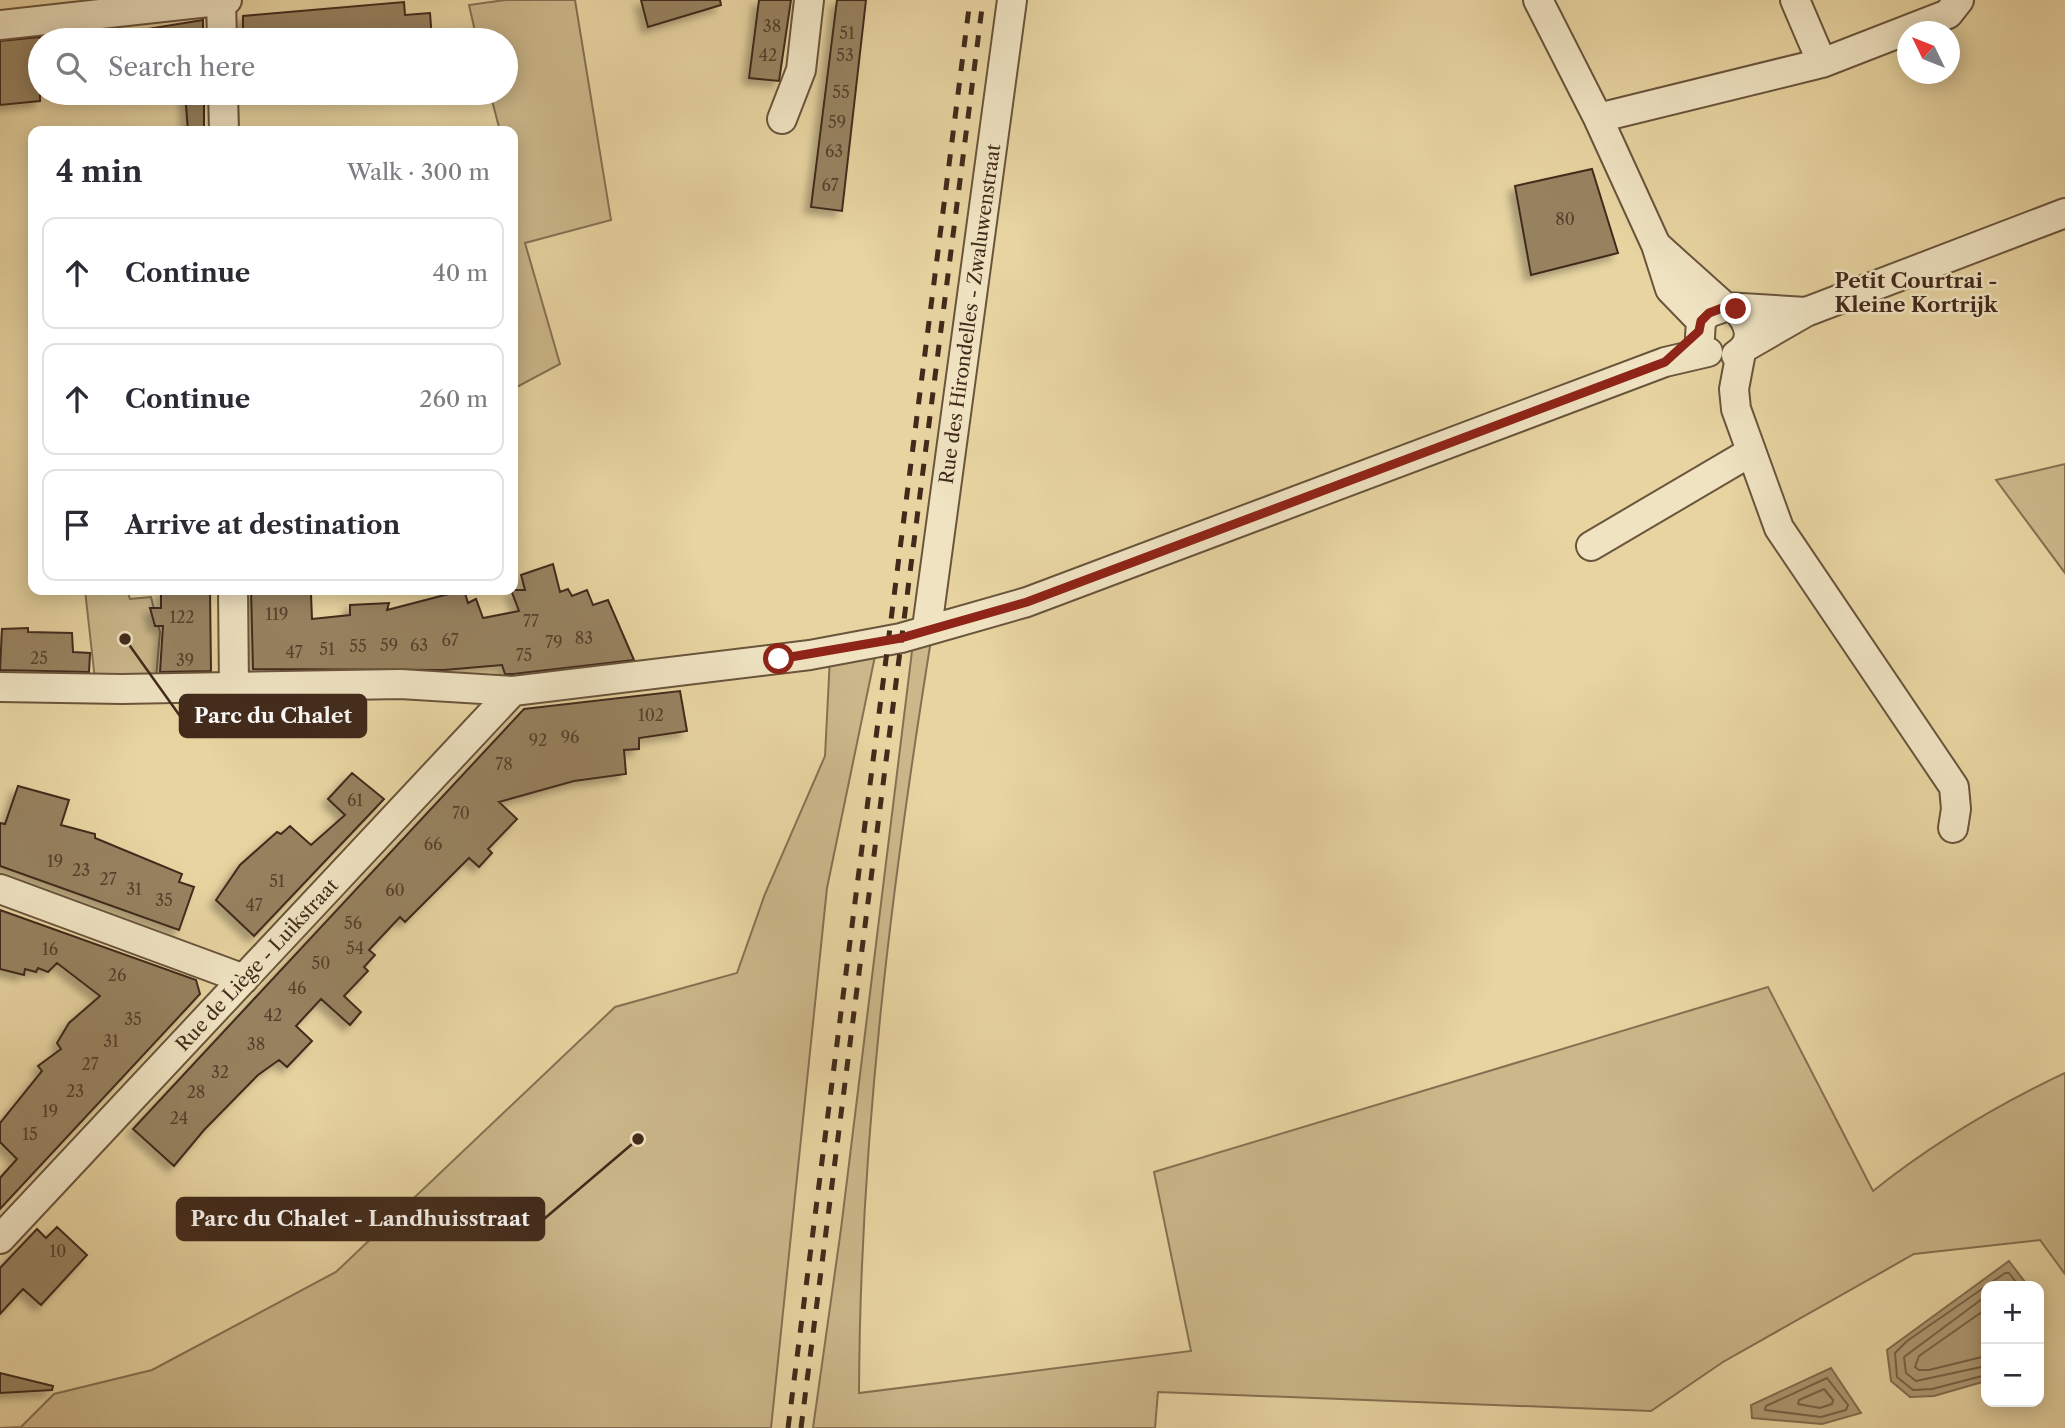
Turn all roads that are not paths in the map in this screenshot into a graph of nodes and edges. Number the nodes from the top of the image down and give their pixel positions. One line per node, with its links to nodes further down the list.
1 (221, 0): 2 (street); 8 (street); 9 (street)
2 (227, 0)
3 (809, 0): 13 (street)
4 (1012, 0): 21 (street, Rue des Hirondelles - Zwaluwenstraat)
5 (1538, 0): 12 (street)
6 (1795, 0): 10 (street)
7 (1959, 0): 10 (street)
8 (0, 25)
9 (222, 28)
10 (1822, 63): 12 (street)
11 (223, 105): 14 (street)
12 (1598, 118): 17 (street)
13 (782, 119)
14 (224, 126)
15 (2065, 213): 16 (street)
16 (1806, 312): 17 (street); 17 (street)
17 (1721, 334): 18 (street); 21 (street)
18 (1749, 453): 19 (street); 25 (street)
19 (1591, 546)
20 (233, 595): 23 (street)
21 (927, 628): 24 (street)
22 (0, 687): 23 (street)
23 (234, 688): 24 (street)
24 (513, 691): 27 (street, Rue de Liège - Luikstraat)
25 (1953, 828)
26 (0, 889): 27 (street)
27 (244, 979): 28 (street, Rue de Liège - Luikstraat)
28 (0, 1239)

